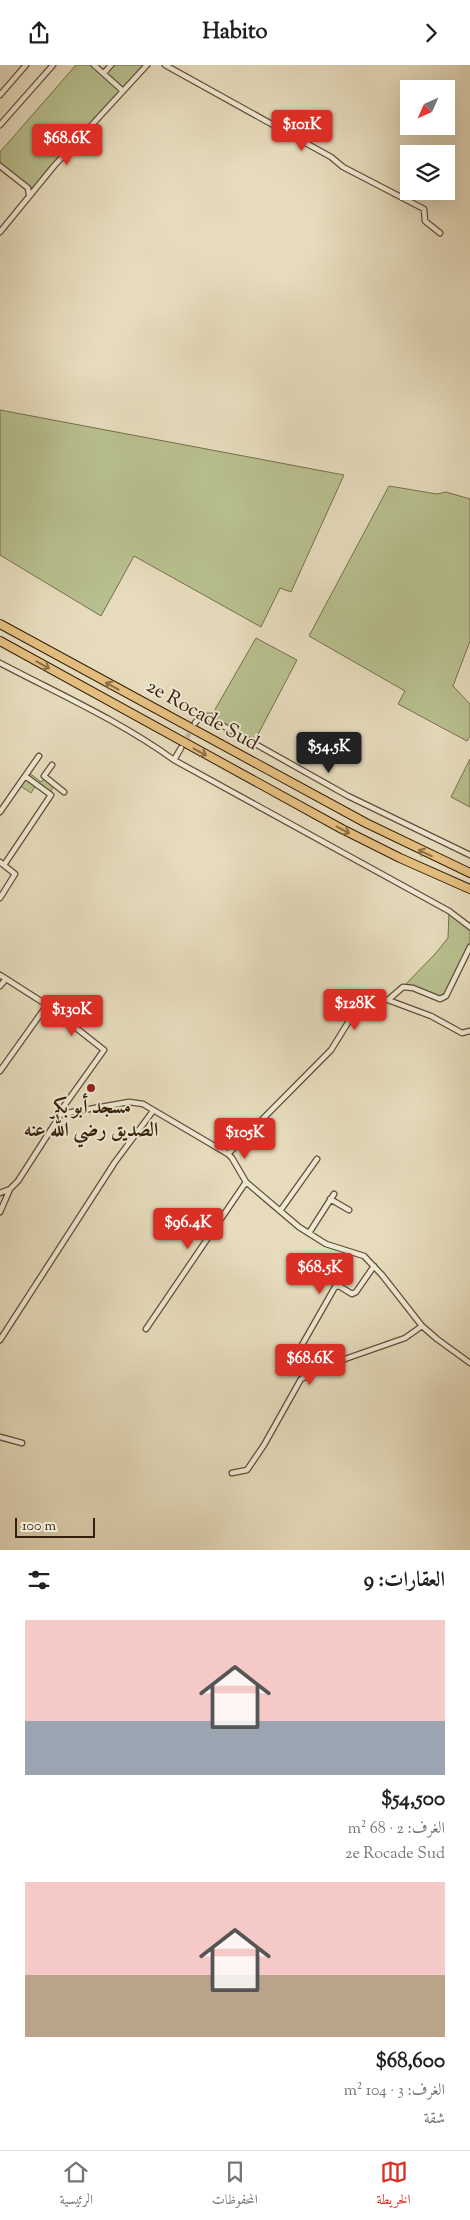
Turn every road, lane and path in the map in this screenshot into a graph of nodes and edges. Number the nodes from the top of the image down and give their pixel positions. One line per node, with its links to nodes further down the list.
1 (26, 65): 9 (street)
2 (53, 65): 10 (street)
3 (94, 65): 7 (street)
4 (111, 65): 7 (street)
5 (147, 65): 8 (street)
6 (165, 65): 16 (street)
7 (104, 73): 8 (street)
8 (123, 91): 13 (street)
9 (0, 95)
10 (0, 125)
11 (0, 166): 12 (street)
12 (28, 188): 13 (street); 14 (street)
13 (34, 189): 14 (street)
14 (29, 195): 15 (street)
15 (0, 232)
16 (440, 233)
17 (0, 624): 32 (highway, 2e Rocade Sud, one-way to 17)
18 (0, 641): 33 (highway, 2e Rocade Sud, one-way to 33)
19 (0, 663): 23 (street)
20 (195, 723): 30 (street)
21 (181, 748): 23 (street)
22 (39, 756): 25 (street)
23 (174, 760): 35 (street)
24 (52, 765): 26 (street)
25 (25, 776): 28 (street); 29 (street)
26 (55, 785): 27 (street); 28 (street)
27 (64, 792)
28 (49, 793): 31 (street)
29 (0, 813)
30 (470, 855)
31 (2, 864): 34 (street)
32 (470, 873)
33 (470, 889)
34 (0, 898)
35 (470, 927)
36 (470, 947): 40 (street)
37 (0, 975): 38 (street)
38 (6, 979): 39 (street); 41 (street)
39 (0, 986)
40 (388, 1000): 42 (street); 46 (street)
41 (46, 1005): 43 (street); 45 (street)
42 (470, 1031)
43 (0, 1071)
44 (153, 1111): 45 (street); 46 (street); 60 (street)
45 (61, 1114): 49 (street)
46 (228, 1154): 48 (street)
47 (317, 1159): 54 (street)
48 (246, 1182): 54 (street); 59 (street)
49 (10, 1189): 50 (street); 55 (street)
50 (0, 1193)
51 (334, 1194): 52 (street)
52 (330, 1199): 53 (street); 56 (street)
53 (349, 1210)
54 (280, 1211): 56 (street)
55 (0, 1212)
56 (309, 1233): 57 (street)
57 (374, 1266): 58 (street); 61 (street)
58 (422, 1326): 62 (street); 65 (street)
59 (146, 1329)
60 (0, 1340)
61 (294, 1359)
62 (470, 1363)
63 (0, 1437): 64 (street)
64 (22, 1443)
65 (232, 1473)

